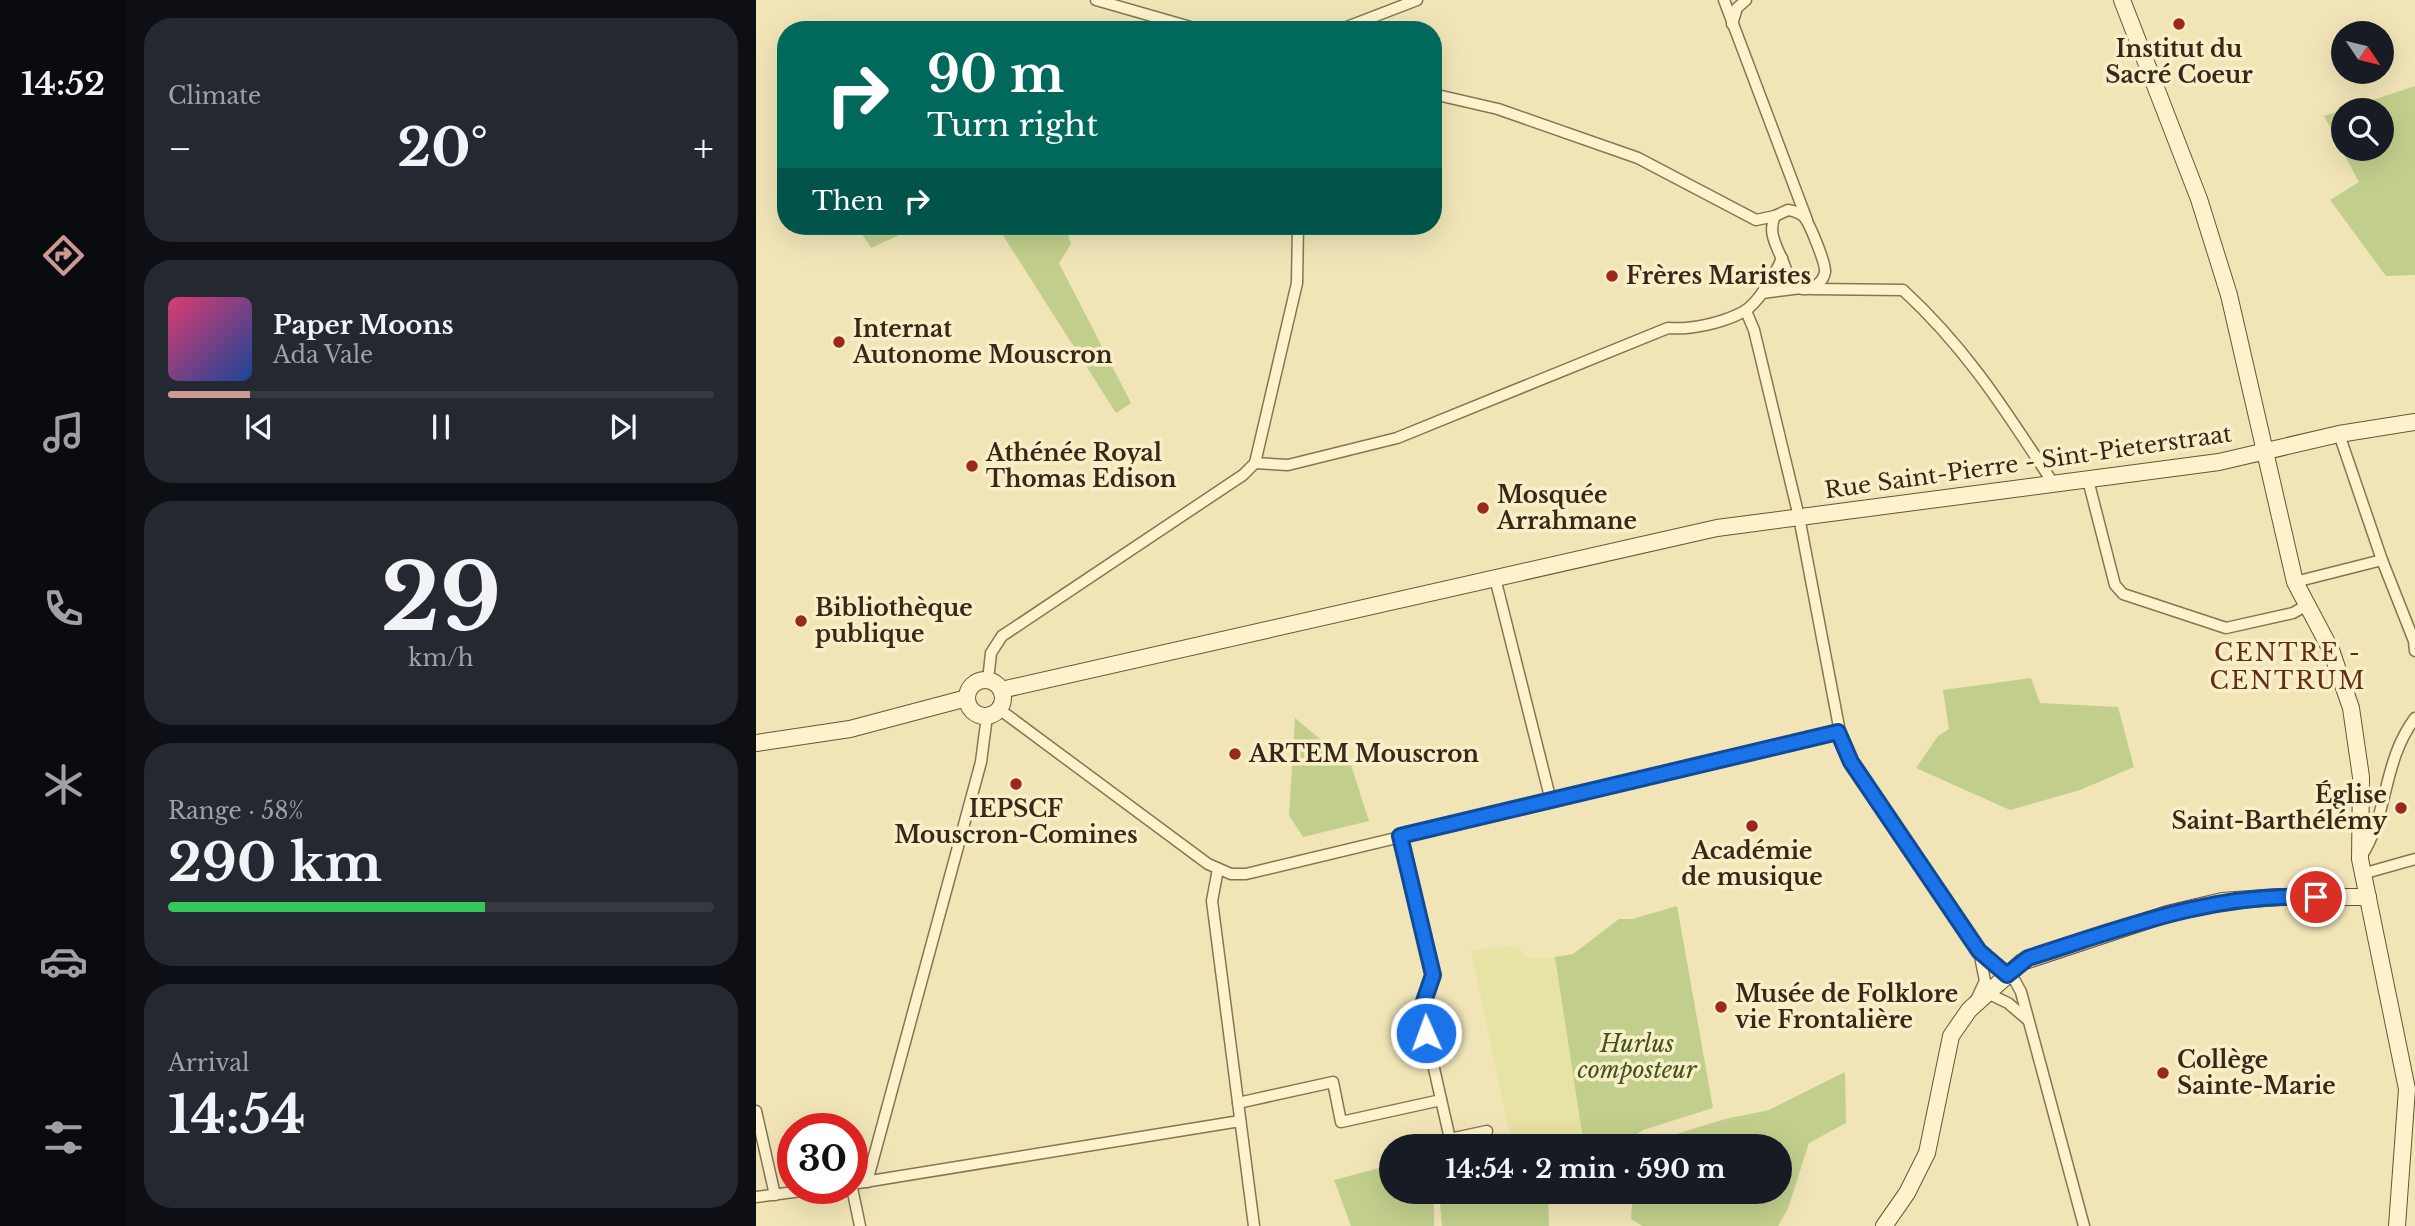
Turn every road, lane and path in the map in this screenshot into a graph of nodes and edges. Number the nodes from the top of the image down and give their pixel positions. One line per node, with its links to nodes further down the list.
1 (1096, 0): 6 (street)
2 (1417, 0): 7 (street)
3 (1724, 0): 8 (street)
4 (1746, 0): 8 (street)
5 (2122, 0): 23 (street)
6 (1170, 21)
7 (1362, 21)
8 (1732, 24): 10 (street)
9 (1442, 96): 12 (street)
10 (1795, 188): 11 (street); 13 (street)
11 (1788, 210): 12 (street); 13 (street)
12 (1775, 216): 15 (street)
13 (1807, 220): 16 (street)
14 (1298, 235): 24 (street)
15 (1782, 258): 17 (street); 19 (street)
16 (1825, 266): 17 (street); 18 (street)
17 (1806, 288): 18 (street); 19 (street)
18 (1843, 288): 26 (street)
19 (1762, 293): 20 (street)
20 (1746, 311): 24 (street); 27 (street)
21 (2415, 422): 22 (street, Rue Saint-Pierre - Sint-Pieterstraat)
22 (2339, 434): 23 (street, Rue Saint-Pierre - Sint-Pieterstraat); 28 (street)
23 (2264, 450): 25 (street, Rue Saint-Pierre - Sint-Pieterstraat); 30 (street)
24 (1255, 463): 34 (street)
25 (2088, 480): 26 (street, Rue Saint-Pierre - Sint-Pieterstraat); 31 (street)
26 (2053, 483): 27 (street, Rue Saint-Pierre - Sint-Pieterstraat)
27 (1799, 517): 29 (street, Rue Saint-Pierre - Sint-Pieterstraat); 38 (street)
28 (2382, 560): 30 (street); 32 (street)
29 (1495, 578): 34 (street, Rue Saint-Pierre - Sint-Pieterstraat); 40 (street)
30 (2295, 582): 31 (street)
31 (2307, 605): 43 (street)
32 (2415, 641): 33 (street)
33 (2415, 651)
34 (995, 685): 35 (street); 36 (street)
35 (967, 698): 36 (street); 39 (street)
36 (993, 713): 44 (street); 60 (street)
37 (2415, 718): 43 (street)
38 (1838, 732): 40 (street); 46 (street)
39 (756, 743)
40 (1551, 801): 41 (street)
41 (1400, 836): 44 (street); 52 (street)
42 (2415, 859): 43 (street)
43 (2361, 867): 45 (street)
44 (1218, 869): 53 (street)
45 (2368, 897): 47 (street); 51 (street)
46 (1979, 951): 47 (street); 49 (street)
47 (2007, 975): 48 (street); 50 (street)
48 (1989, 994): 49 (street); 50 (street)
49 (1969, 1010): 67 (street)
50 (2028, 1020): 68 (street)
51 (2409, 1072): 54 (street)
52 (1441, 1100): 53 (street); 58 (street)
53 (1238, 1103): 56 (street)
54 (2412, 1110): 69 (street)
55 (756, 1111): 62 (street)
56 (1240, 1121): 61 (street); 66 (street)
57 (1487, 1131): 59 (street)
58 (1449, 1134)
59 (1473, 1134)
60 (868, 1178)
61 (868, 1182)
62 (775, 1195): 63 (street)
63 (756, 1198)
64 (856, 1204): 65 (street)
65 (860, 1226)
66 (1254, 1226)
67 (1884, 1226)
68 (2084, 1226)
69 (2397, 1226)

